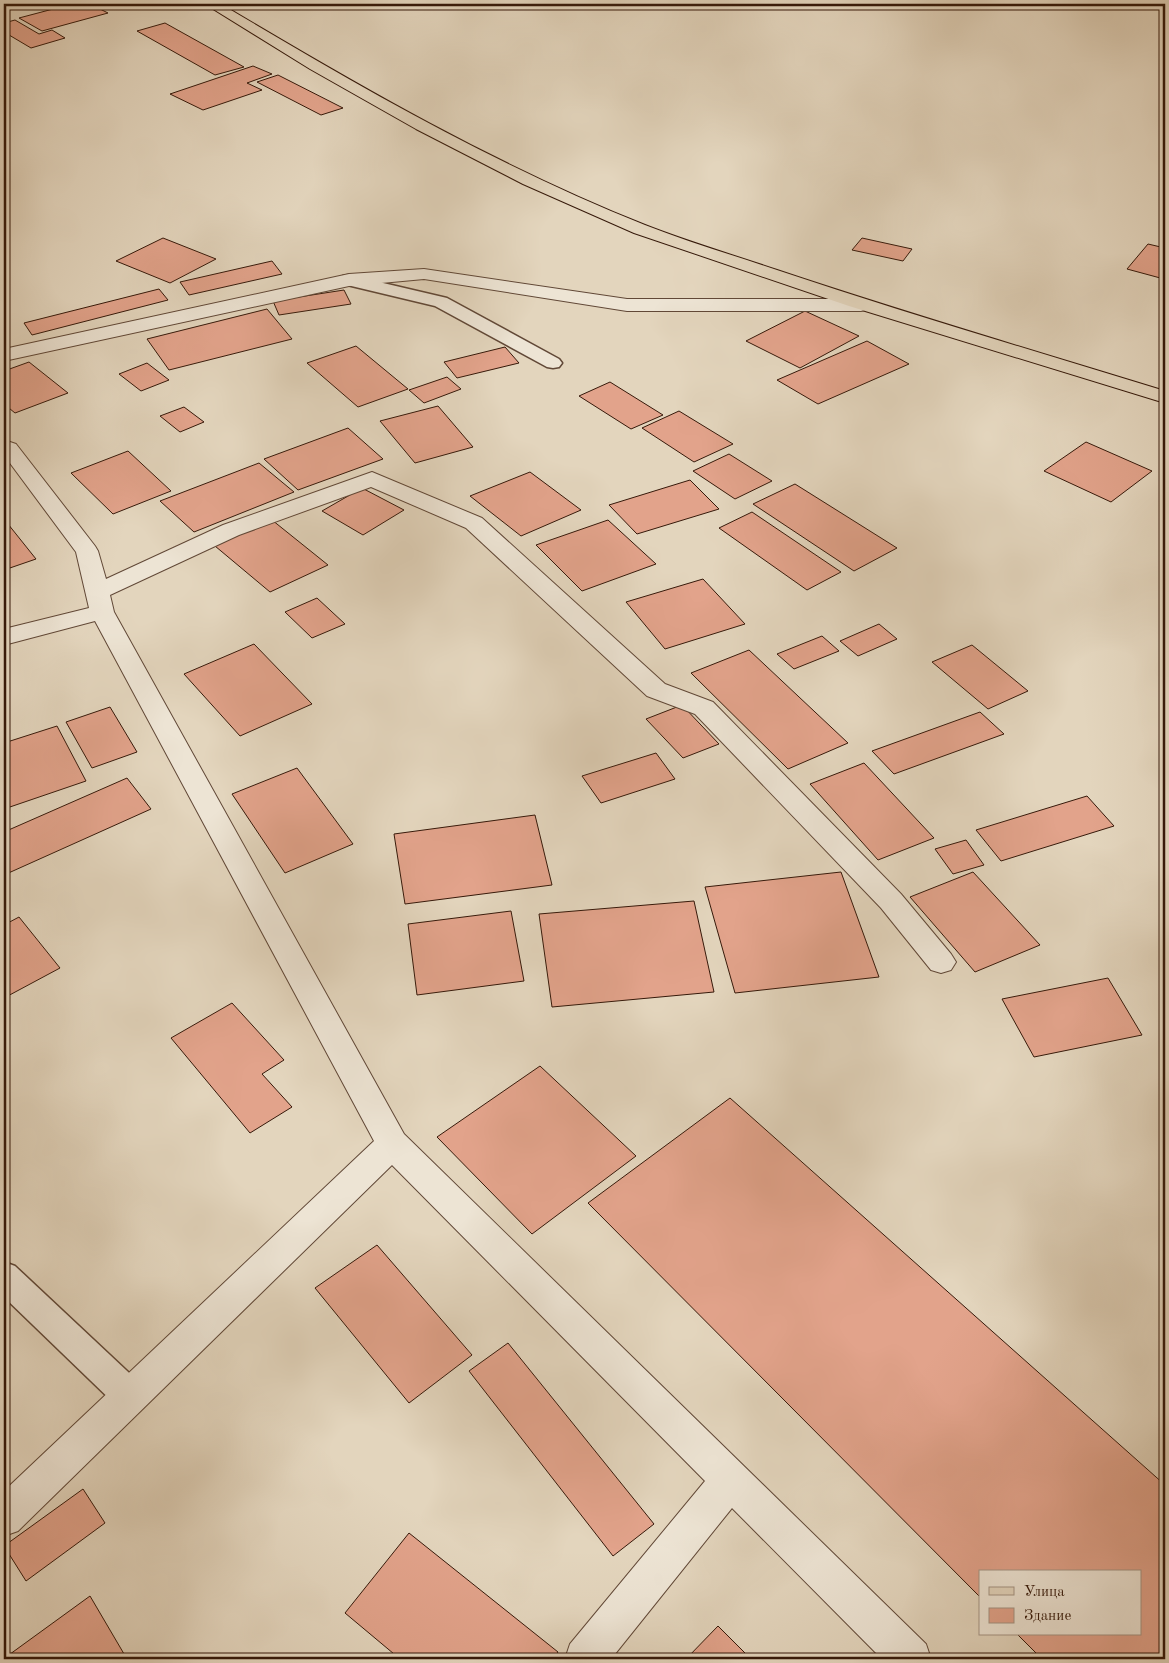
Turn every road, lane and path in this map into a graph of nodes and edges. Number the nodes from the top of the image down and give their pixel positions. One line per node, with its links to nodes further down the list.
1 (212, 4): 3 (main road)
2 (349, 280): 3 (street); 4 (street); 5 (lane)
3 (860, 305): 6 (main road)
4 (4, 355)
5 (553, 363)
6 (1165, 397)
7 (4, 446): 8 (street)
8 (100, 602): 9 (street); 10 (street); 11 (street)
9 (4, 637)
10 (942, 962)
11 (392, 1144): 13 (street); 14 (street)
12 (4, 1276): 13 (lane)
13 (130, 1396): 15 (street)
14 (730, 1480): 16 (street); 17 (street)
15 (4, 1517)
16 (585, 1659)
17 (911, 1659)

